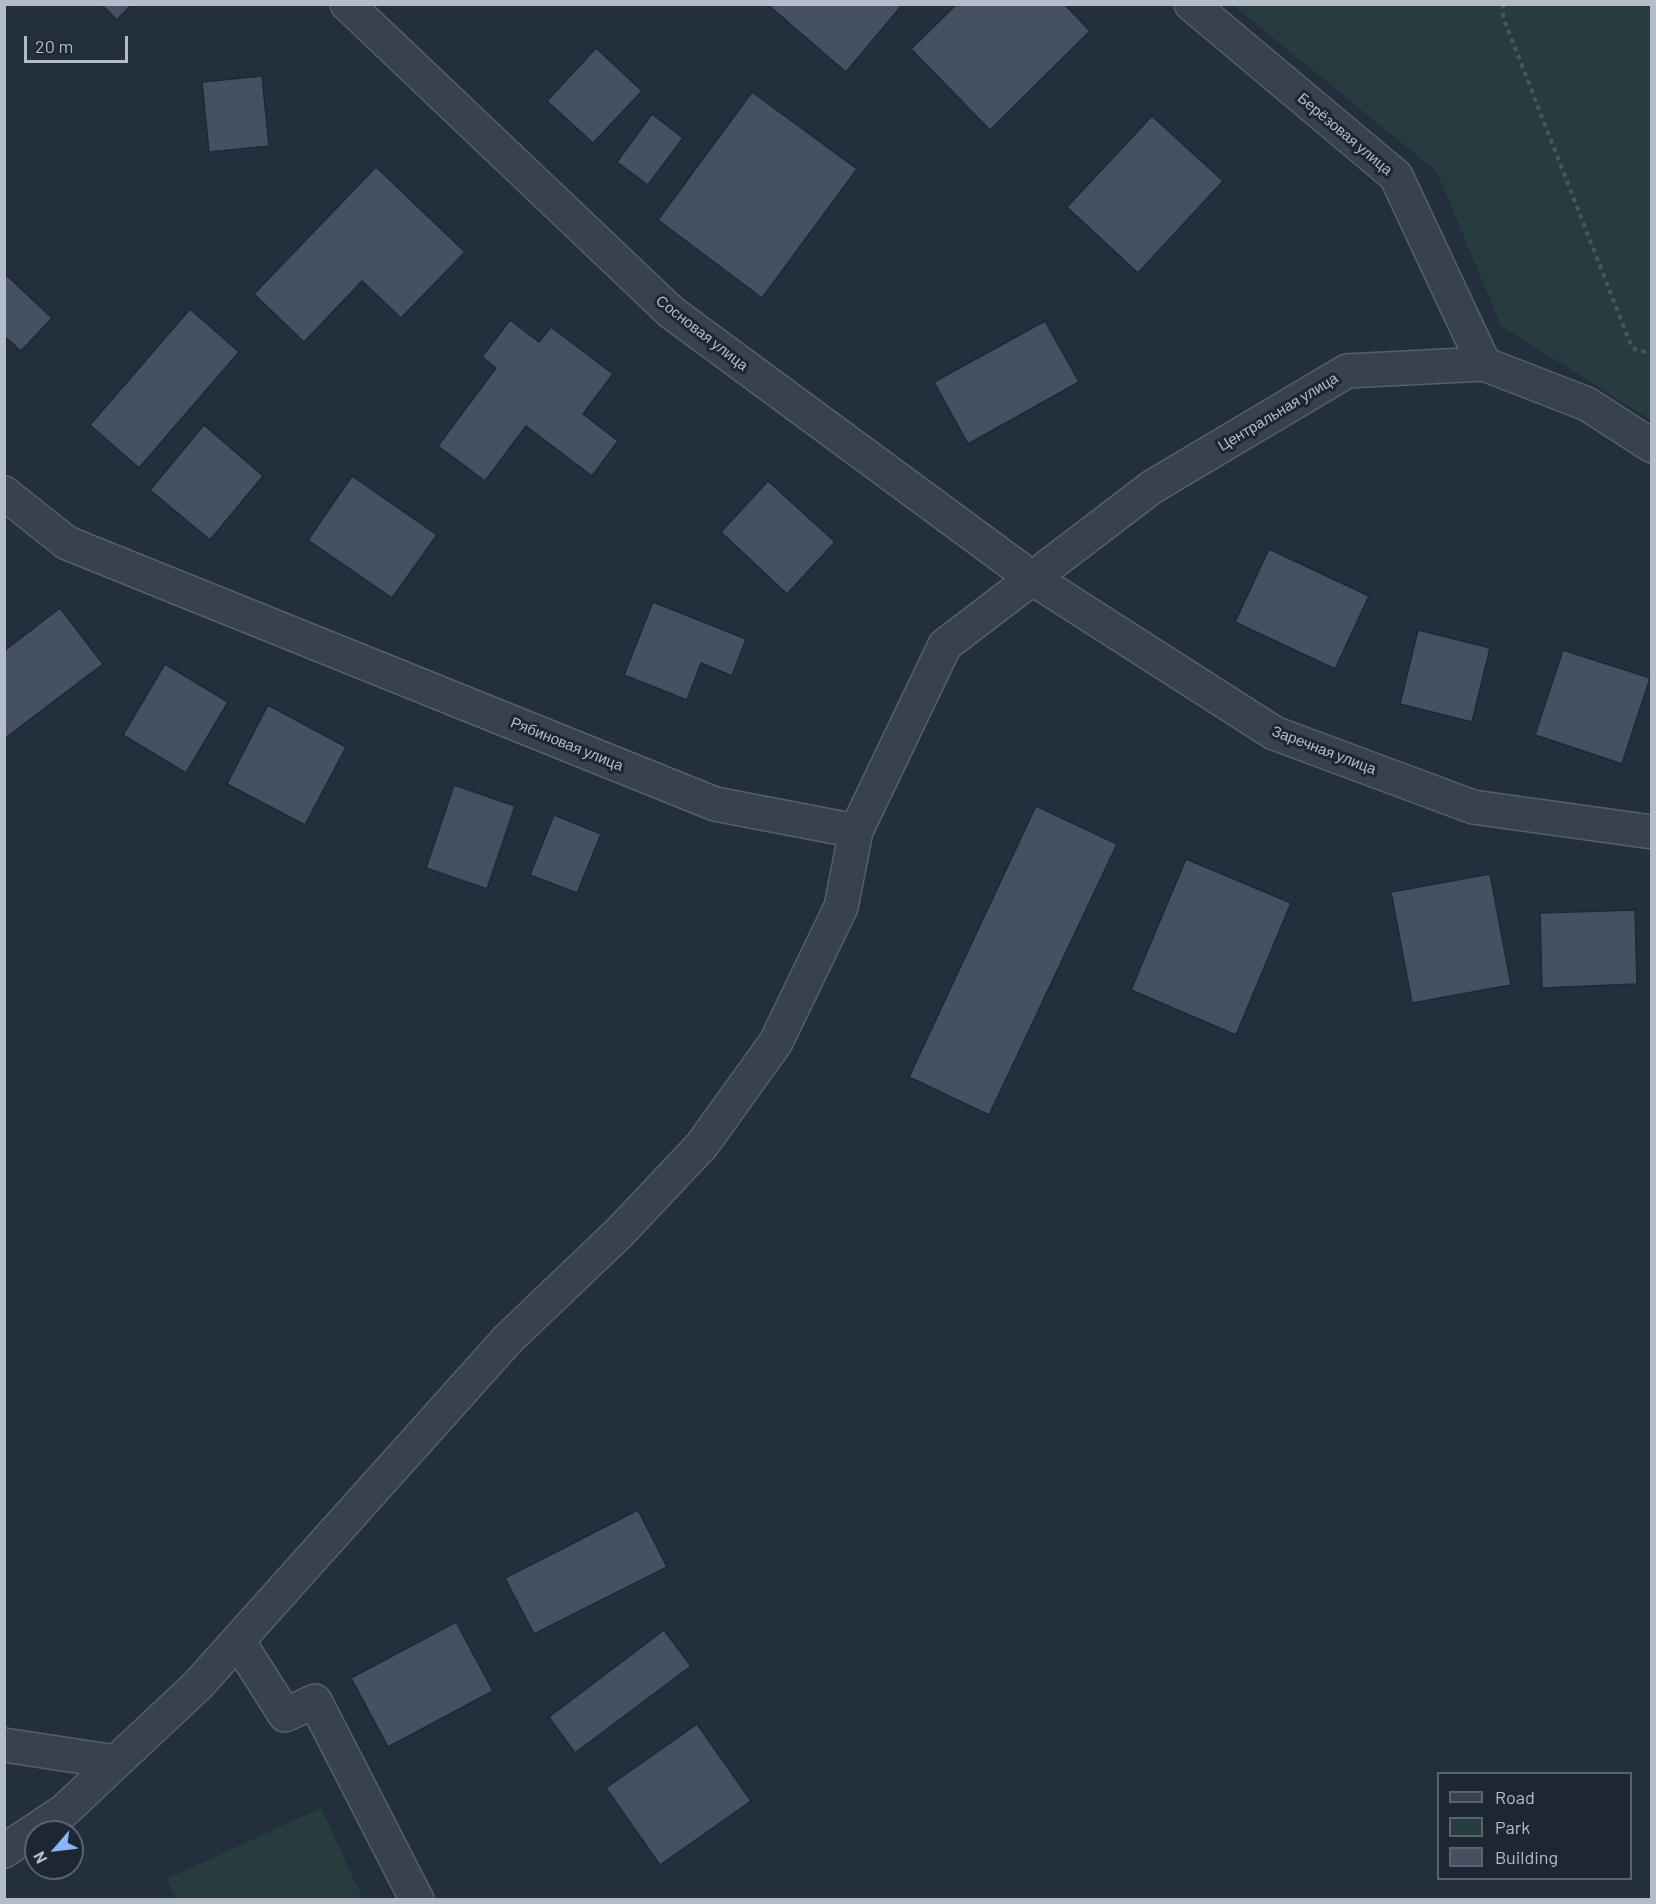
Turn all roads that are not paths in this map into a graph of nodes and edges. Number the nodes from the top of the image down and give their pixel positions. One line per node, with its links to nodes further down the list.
1 (347, 4): 6 (street, Сосновая улица)
2 (1191, 4): 3 (street, Берёзовая улица)
3 (1484, 364): 4 (street, Центральная улица); 6 (street, Центральная улица)
4 (1652, 446)
5 (4, 493): 7 (street, Рябиновая улица)
6 (1032, 579): 7 (street); 8 (street, Заречная улица)
7 (856, 831): 9 (street)
8 (1652, 832)
9 (238, 1641): 11 (street); 13 (street)
10 (4, 1745): 11 (street)
11 (116, 1762): 12 (street)
12 (4, 1851)
13 (417, 1899)

